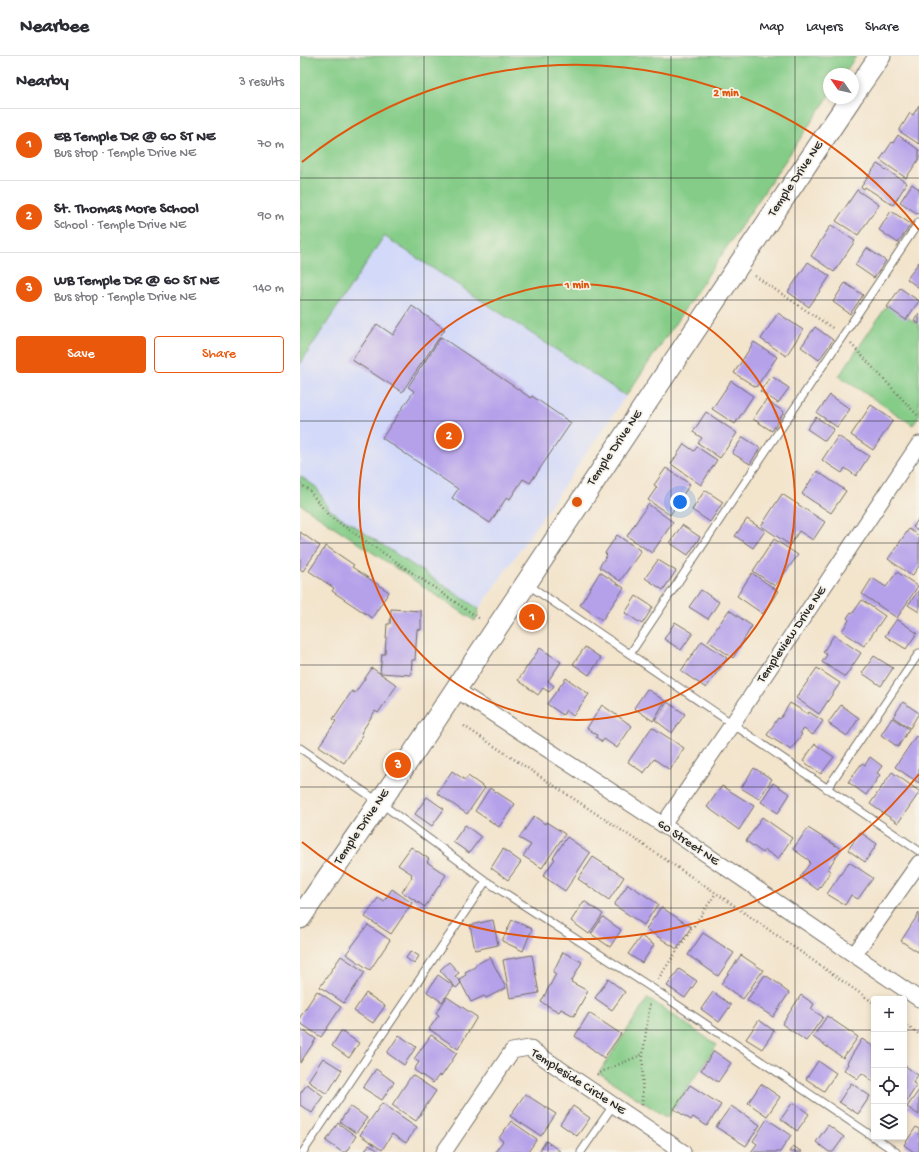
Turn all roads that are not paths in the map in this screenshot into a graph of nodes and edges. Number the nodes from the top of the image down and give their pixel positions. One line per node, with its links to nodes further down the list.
1 (880, 56): 2 (street)
2 (859, 86)
3 (847, 104): 6 (street, Temple Drive NE)
4 (919, 222): 8 (lane)
5 (919, 444): 10 (street, Templeview Drive NE)
6 (525, 583): 8 (lane); 9 (street, Temple Drive NE)
7 (919, 653): 12 (lane)
8 (630, 654): 10 (lane)
9 (455, 689): 13 (street, Temple Drive NE); 14 (street, 60 Street NE)
10 (733, 723): 12 (lane); 14 (street, Templeview Drive NE)
11 (300, 748): 13 (lane)
12 (827, 789): 15 (lane)
13 (379, 802): 17 (lane); 18 (street, Temple Drive NE)
14 (663, 825): 19 (street, 60 Street NE)
15 (919, 851)
16 (919, 863): 19 (street)
17 (486, 881): 22 (lane); 26 (lane)
18 (300, 918)
19 (854, 955): 20 (street, 60 Street NE)
20 (919, 999)
21 (614, 1104): 23 (street, Templeside Circle NE); 24 (lane); 25 (street, Templeside Circle NE)
22 (303, 1152)
23 (444, 1152)
24 (581, 1152)
25 (683, 1152)
26 (896, 1152)

